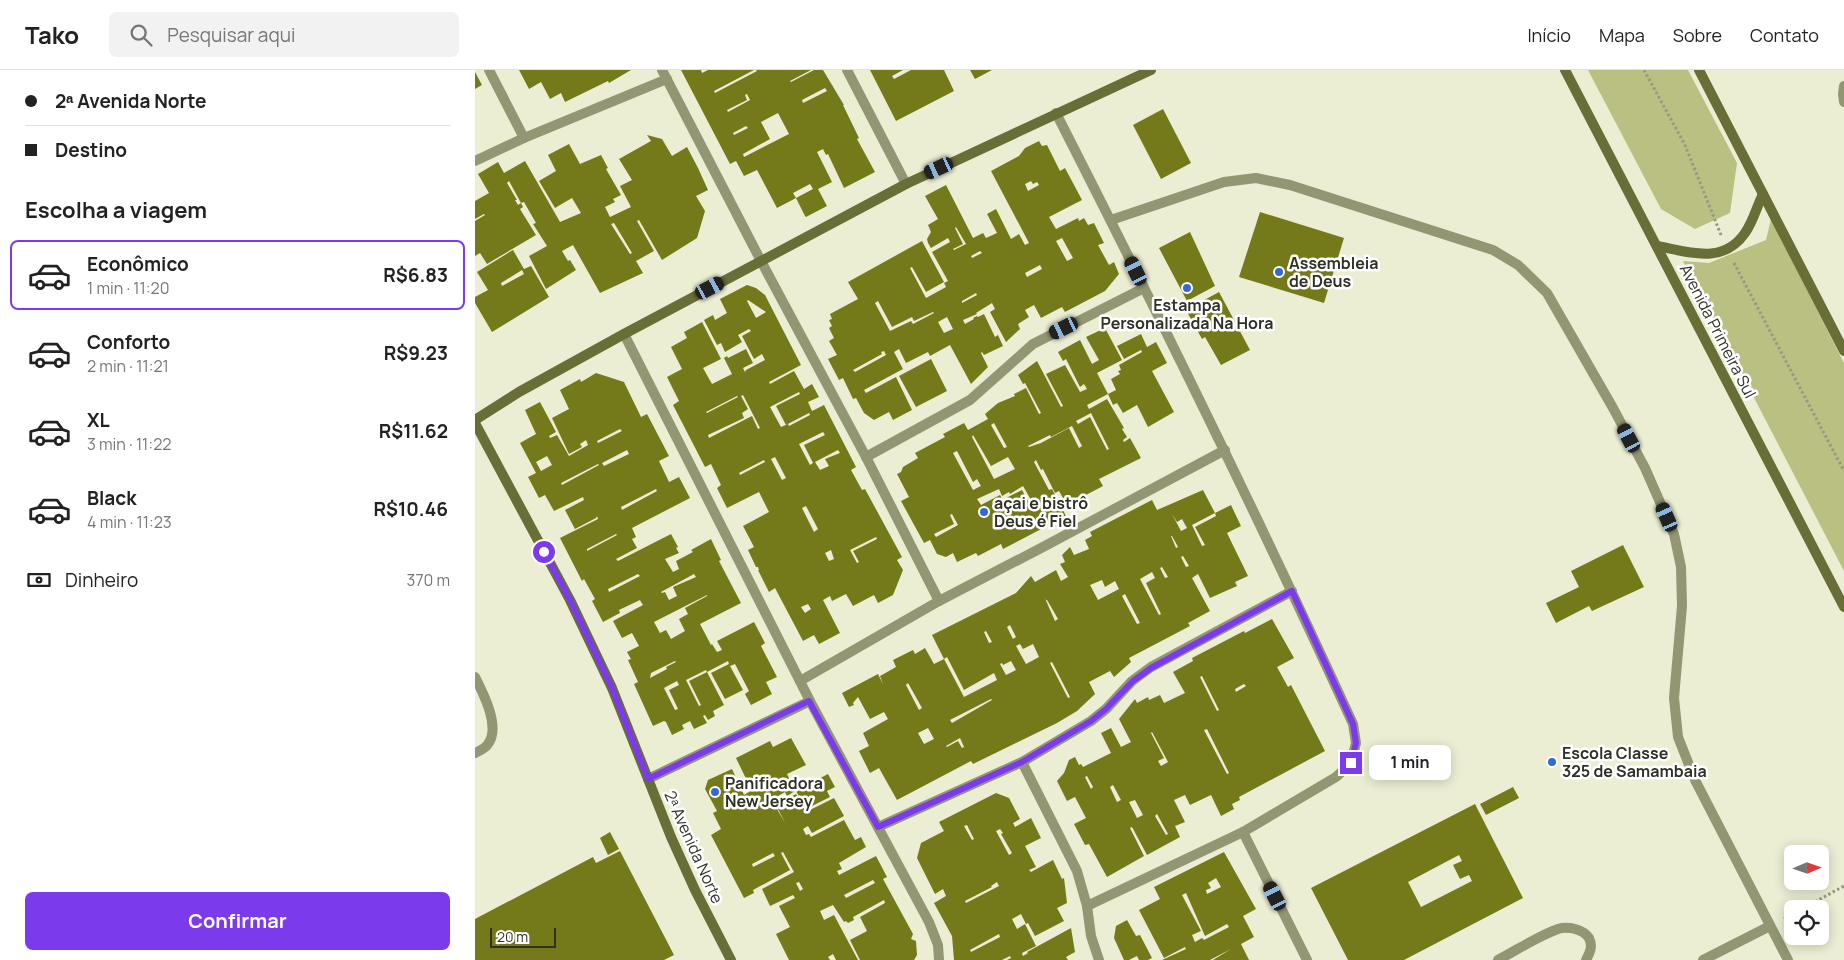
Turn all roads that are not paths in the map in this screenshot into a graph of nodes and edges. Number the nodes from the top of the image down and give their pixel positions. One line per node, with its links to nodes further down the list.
1 (489, 70): 10 (street)
2 (847, 70): 12 (street)
3 (1151, 70): 9 (street)
4 (1565, 70): 15 (street, Avenida Primeira Sul)
5 (1699, 70): 13 (street)
6 (665, 75): 10 (street); 16 (street)
7 (1844, 86): 8 (street)
8 (1844, 102)
9 (1056, 113): 12 (street); 14 (street)
10 (524, 138): 11 (street)
11 (475, 161)
12 (906, 184): 16 (street)
13 (1763, 194): 15 (street); 19 (street)
14 (1111, 220): 17 (street); 35 (street)
15 (1657, 246): 25 (street, Avenida Primeira Sul)
16 (761, 261): 18 (street); 22 (street)
17 (1144, 288): 21 (street); 22 (street)
18 (624, 334): 20 (street); 27 (street)
19 (1844, 351)
20 (475, 421): 31 (street, 2ᵃ Avenida Norte)
21 (1225, 450): 23 (street); 24 (street)
22 (866, 458): 24 (street)
23 (1292, 591): 30 (street); 33 (street)
24 (939, 601): 27 (street)
25 (1844, 607)
26 (475, 677): 29 (street)
27 (800, 681): 28 (street)
28 (809, 701): 31 (street); 32 (street)
29 (475, 753)
30 (1022, 762): 32 (street); 34 (street)
31 (648, 779): 36 (street, 2ᵃ Avenida Norte)
32 (878, 827): 37 (street)
33 (1243, 832): 34 (street); 39 (street)
34 (1087, 906): 38 (street)
35 (1770, 926): 42 (street); 43 (street)
36 (731, 960)
37 (939, 960)
38 (1099, 960)
39 (1307, 960)
40 (1498, 960): 41 (street)
41 (1586, 960)
42 (1703, 960)
43 (1788, 960)

